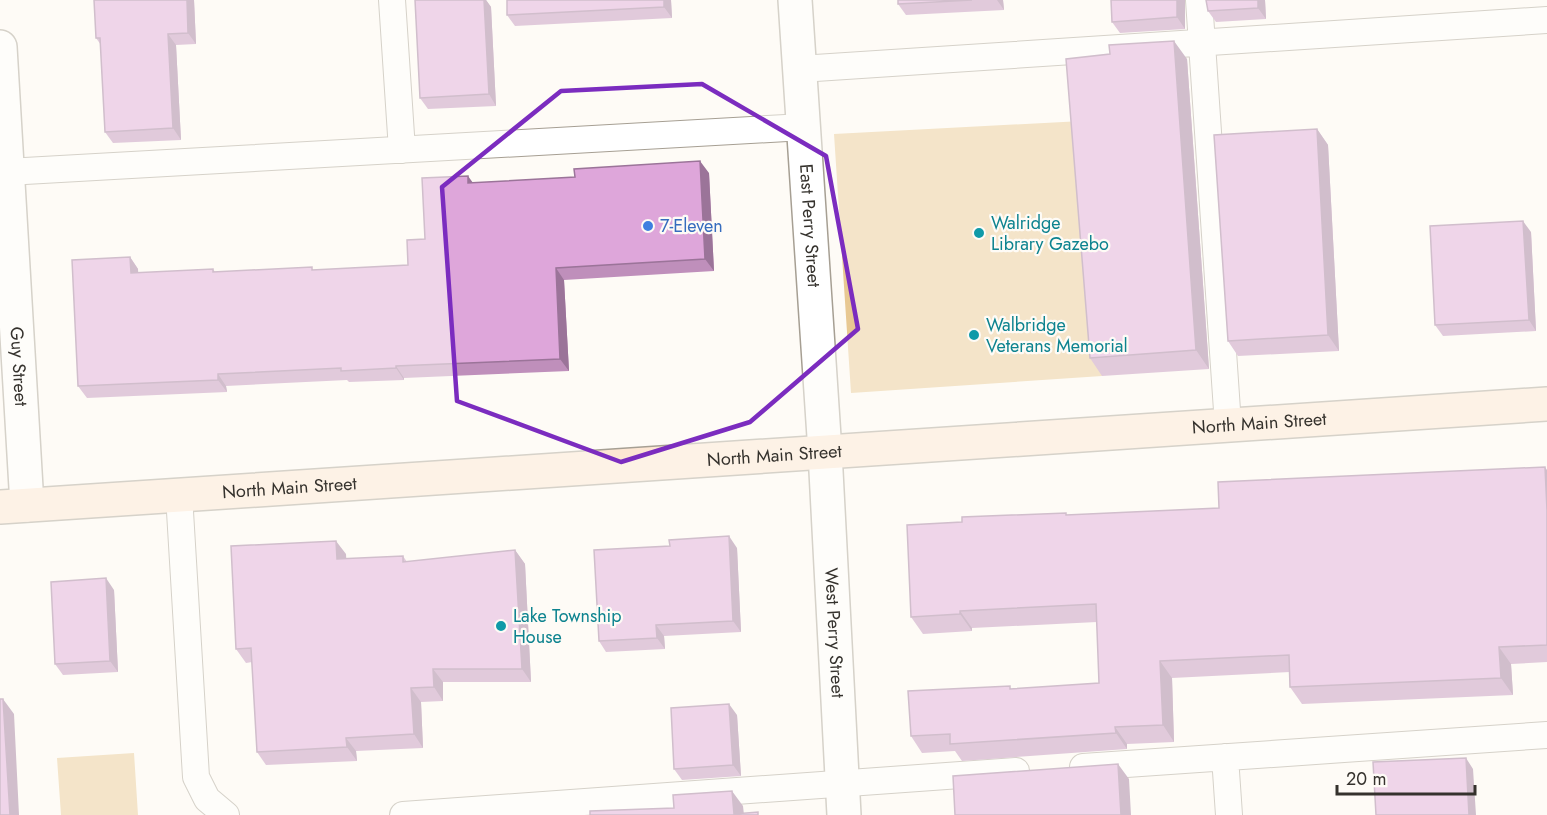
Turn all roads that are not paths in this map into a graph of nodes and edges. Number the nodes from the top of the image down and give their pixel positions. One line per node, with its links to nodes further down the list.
1 (392, 0): 10 (lane)
2 (795, 0): 7 (street, East Perry Street)
3 (1199, 0): 5 (lane)
4 (1547, 21): 5 (lane)
5 (1202, 42): 7 (lane); 13 (lane)
6 (0, 47): 8 (street, Guy Street)
7 (800, 69): 9 (street, East Perry Street)
8 (2, 123): 11 (street, Guy Street)
9 (804, 127): 10 (lane); 14 (street, East Perry Street)
10 (402, 150): 11 (lane)
11 (7, 172): 16 (street, Guy Street)
12 (1547, 404): 13 (street, North Main Street)
13 (1228, 425): 14 (street, North Main Street)
14 (825, 452): 15 (street, North Main Street); 19 (street, West Perry Street)
15 (179, 495): 16 (street, North Main Street); 20 (lane)
16 (14, 506)
17 (1547, 735): 18 (lane)
18 (1225, 757): 19 (lane); 23 (lane)
19 (842, 783): 21 (lane); 22 (street, West Perry Street)
20 (226, 815)
21 (403, 815)
22 (844, 815)
23 (1229, 815)

